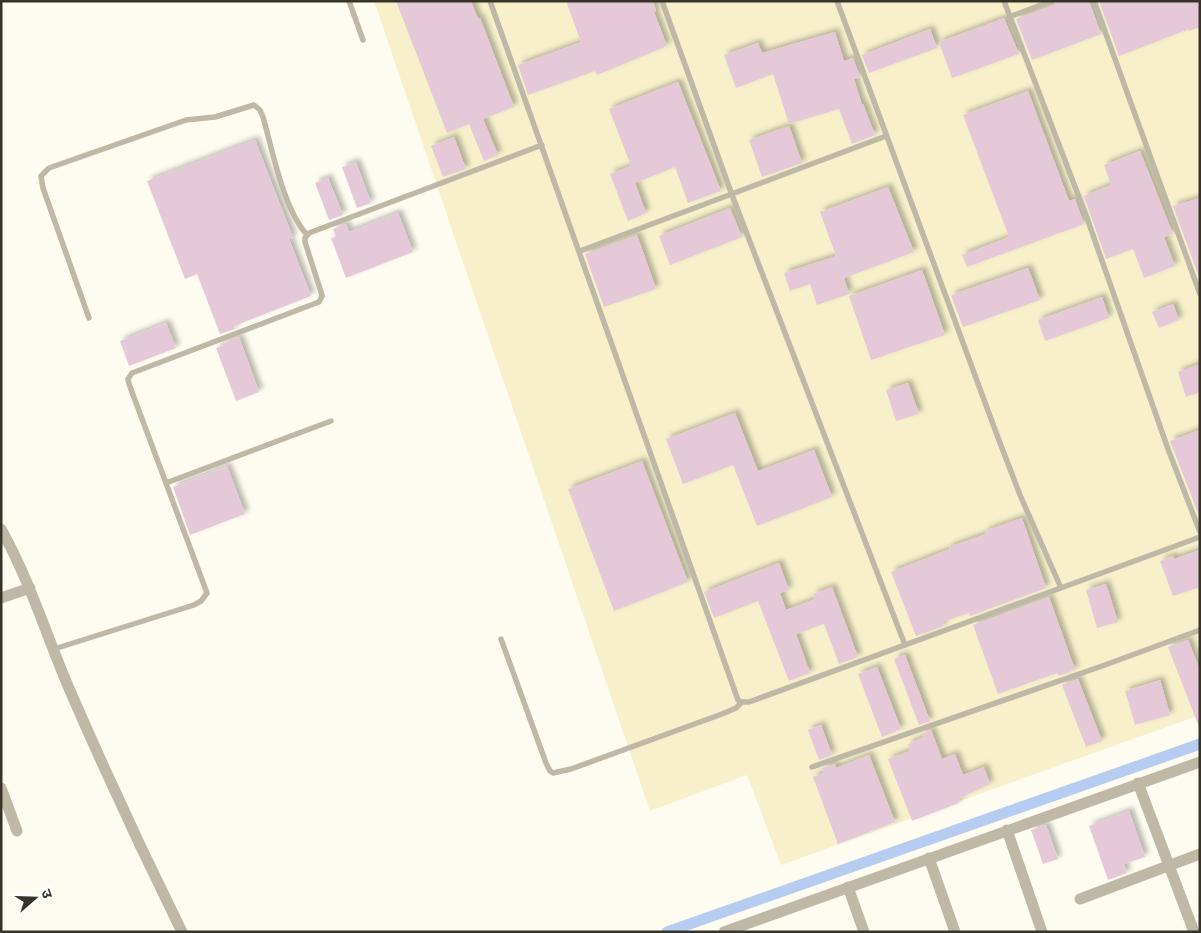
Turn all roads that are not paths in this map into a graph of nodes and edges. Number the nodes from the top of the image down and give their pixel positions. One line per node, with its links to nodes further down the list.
1 (349, 1): 9 (lane)
2 (490, 1): 11 (lane)
3 (662, 1): 12 (lane)
4 (837, 1): 10 (lane)
5 (1004, 1): 8 (lane)
6 (1052, 1): 8 (lane)
7 (1094, 1): 15 (lane)
8 (1009, 17): 20 (lane)
9 (363, 40)
10 (886, 136): 12 (lane); 23 (lane)
11 (542, 145): 13 (lane); 14 (lane)
12 (732, 196): 14 (lane); 27 (lane)
13 (307, 235): 16 (lane); 18 (lane)
14 (580, 252): 29 (lane)
15 (1200, 294)
16 (89, 318)
17 (331, 421): 18 (lane)
18 (166, 483): 28 (lane)
19 (1, 529): 22 (street)
20 (1200, 532)
21 (1200, 537): 23 (lane)
22 (30, 588): 24 (street); 28 (street)
23 (1062, 588): 27 (lane)
24 (1, 598)
25 (1200, 630): 31 (lane)
26 (501, 639): 29 (lane)
27 (905, 645): 29 (lane)
28 (54, 649): 41 (street)
29 (742, 702)
30 (1200, 762): 32 (street)
31 (812, 767)
32 (1138, 783): 34 (street); 38 (street)
33 (1, 788): 35 (street)
34 (1007, 830): 37 (street); 45 (street)
35 (17, 831)
36 (1200, 854): 38 (street)
37 (928, 858): 39 (street); 44 (street)
38 (1169, 866): 40 (street); 46 (street)
39 (848, 887): 42 (street); 43 (street)
40 (1080, 899)
41 (182, 932)
42 (724, 932)
43 (864, 932)
44 (955, 932)
45 (1042, 932)
46 (1194, 932)

